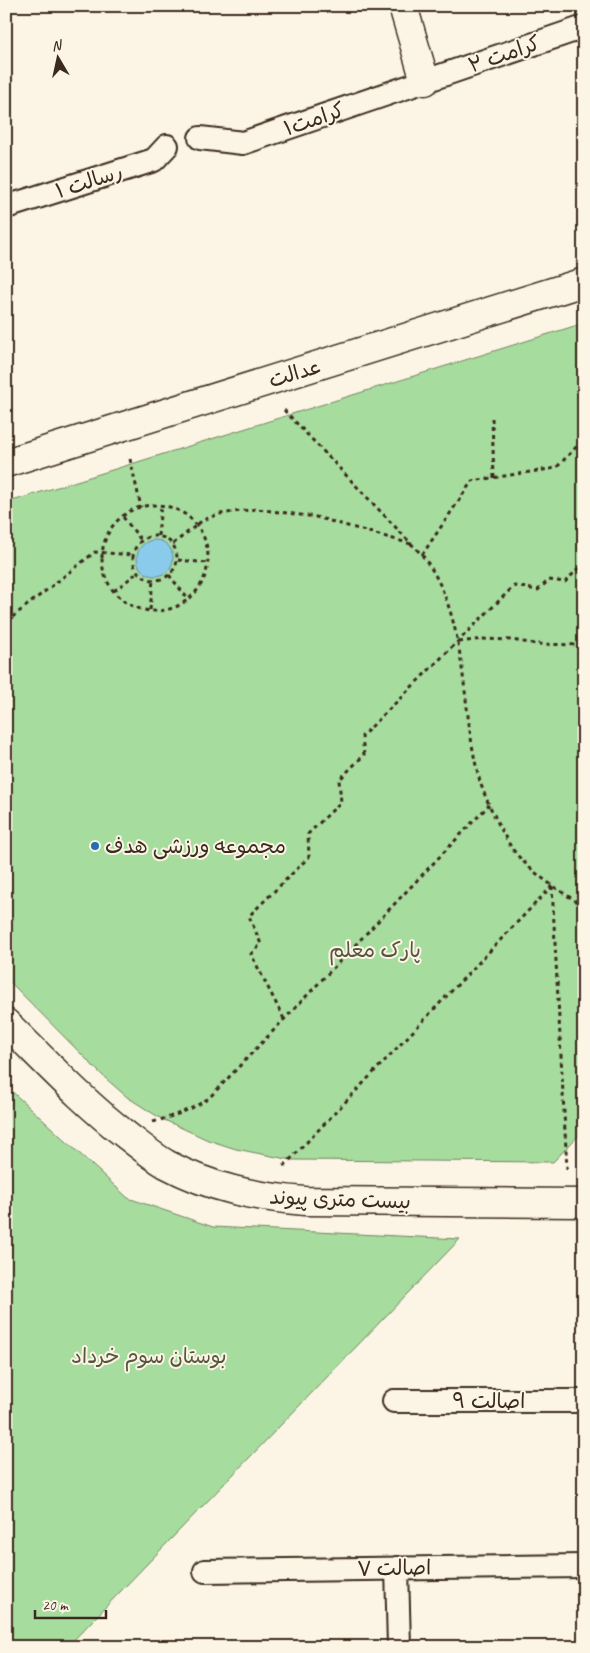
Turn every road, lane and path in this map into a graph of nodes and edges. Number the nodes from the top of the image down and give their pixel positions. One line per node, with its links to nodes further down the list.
1 (403, 6): 3 (street)
2 (584, 27): 3 (street, کرامت ۲)
3 (425, 81): 4 (street, کرامت۱)
4 (200, 138)
5 (167, 146): 6 (street, رسالت ۱)
6 (6, 207)
7 (584, 282): 12 (street, عدالت)
8 (284, 410): 21 (path)
9 (492, 418): 13 (path)
10 (584, 439): 13 (path)
11 (130, 458): 15 (path)
12 (6, 463)
13 (494, 478): 23 (path)
14 (161, 505): 15 (path); 17 (path); 18 (path)
15 (141, 507): 16 (path)
16 (122, 516): 19 (path); 22 (path)
17 (197, 525): 20 (path); 21 (path); 26 (path)
18 (158, 536): 19 (path); 20 (path)
19 (141, 540): 24 (path)
20 (173, 544): 25 (path)
21 (411, 544): 23 (path)
22 (103, 553): 24 (path); 31 (path); 34 (path)
23 (422, 555): 35 (path)
24 (133, 556): 28 (path)
25 (178, 560): 26 (path); 29 (path)
26 (208, 563): 32 (path)
27 (584, 564): 35 (path)
28 (138, 572): 30 (path); 31 (path)
29 (169, 575): 30 (path); 32 (path)
30 (153, 580): 33 (path)
31 (114, 591): 33 (path)
32 (188, 599): 33 (path)
33 (150, 610)
34 (6, 622)
35 (458, 642): 36 (path); 37 (path); 40 (path)
36 (584, 645)
37 (489, 805): 38 (path); 40 (path)
38 (552, 886): 39 (path); 43 (path); 44 (path)
39 (584, 906)
40 (284, 1019): 42 (path)
41 (6, 1023): 45 (street, بیست متری پیوند)
42 (153, 1122)
43 (284, 1166)
44 (567, 1169)
45 (584, 1202)
46 (394, 1401): 47 (street, اصالت ۹)
47 (584, 1401)
48 (584, 1566): 49 (street, اصالت ۷)
49 (397, 1568): 50 (street, اصالت ۷); 51 (street)
50 (205, 1571)
51 (399, 1647)

